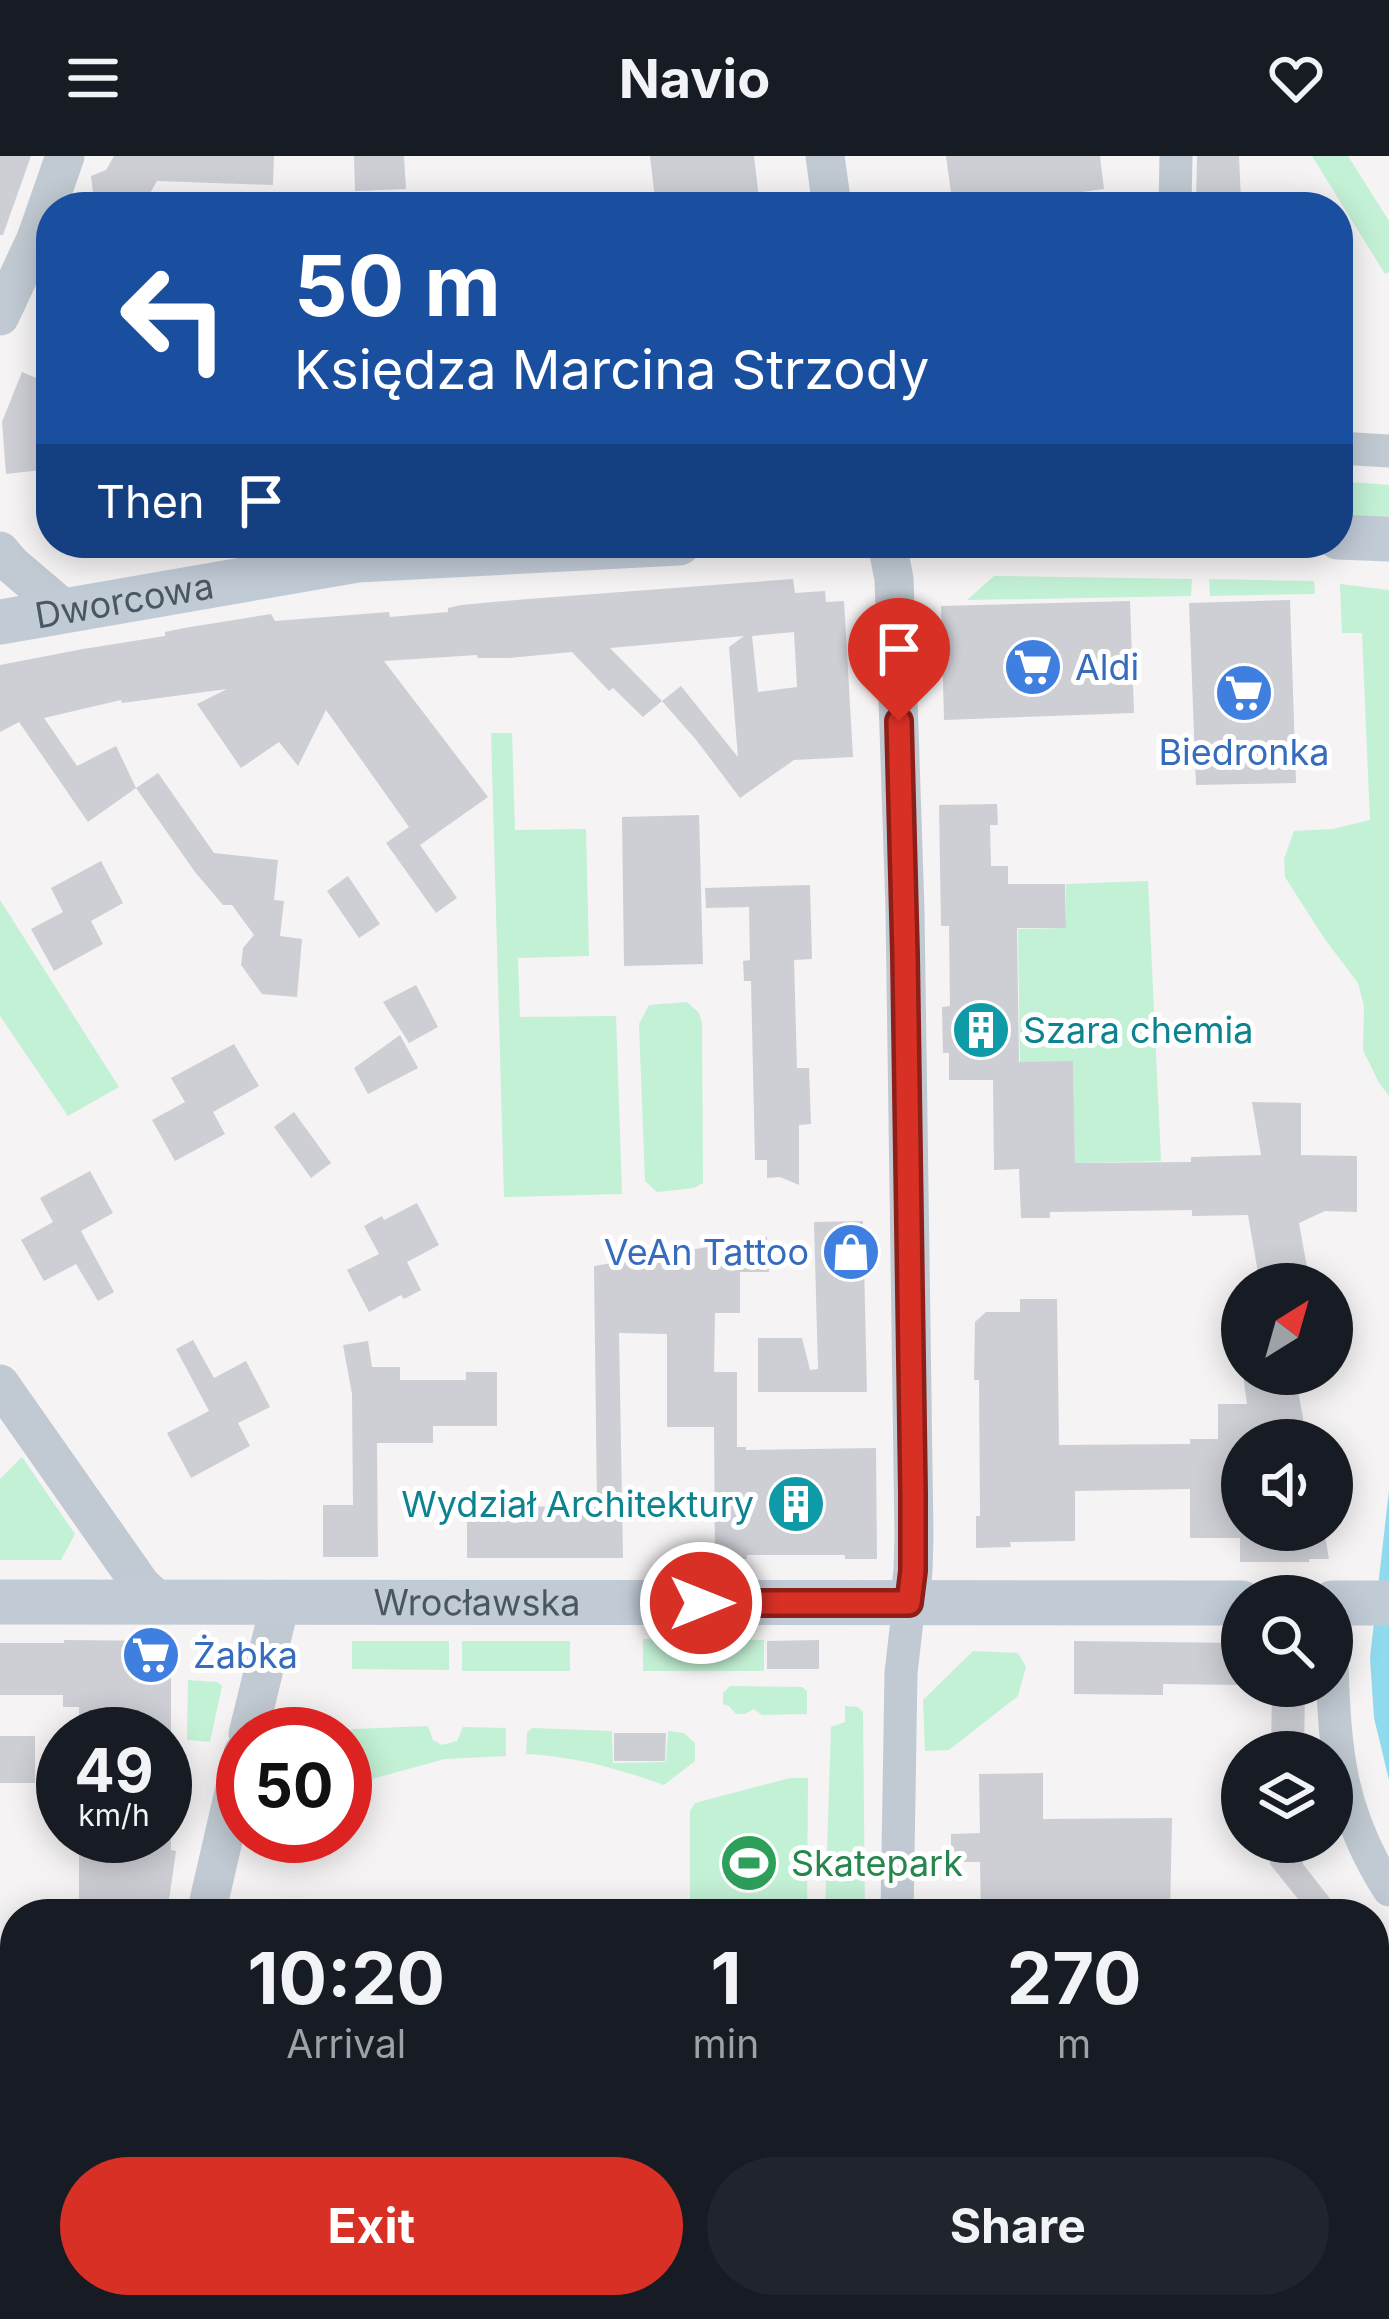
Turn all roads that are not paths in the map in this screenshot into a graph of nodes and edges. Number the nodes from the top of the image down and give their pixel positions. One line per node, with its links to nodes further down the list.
1 (65, 156): 4 (street)
2 (825, 156): 5 (street)
3 (1176, 156): 6 (street)
4 (52, 192)
5 (830, 192)
6 (1175, 192)
7 (36, 239): 8 (street)
8 (0, 316)
9 (1353, 449): 10 (street)
10 (1389, 452)
11 (1353, 537): 12 (main road)
12 (1389, 538)
13 (0, 551): 16 (street)
14 (395, 558): 16 (main road, Dworcowa)
15 (889, 558): 21 (street)
16 (65, 610): 17 (main road, Dworcowa)
17 (0, 622)
18 (0, 1384): 19 (street)
19 (158, 1601): 20 (main road, Wrocławska); 23 (main road, Wrocławska)
20 (0, 1602)
21 (909, 1603): 22 (main road, Wrocławska); 23 (main road, Wrocławska); 29 (street)
22 (1221, 1603)
23 (280, 1604): 24 (street)
24 (255, 1707)
25 (1333, 1707): 27 (street)
26 (218, 1863): 28 (street)
27 (1389, 1890)
28 (209, 1899)
29 (896, 1899)

